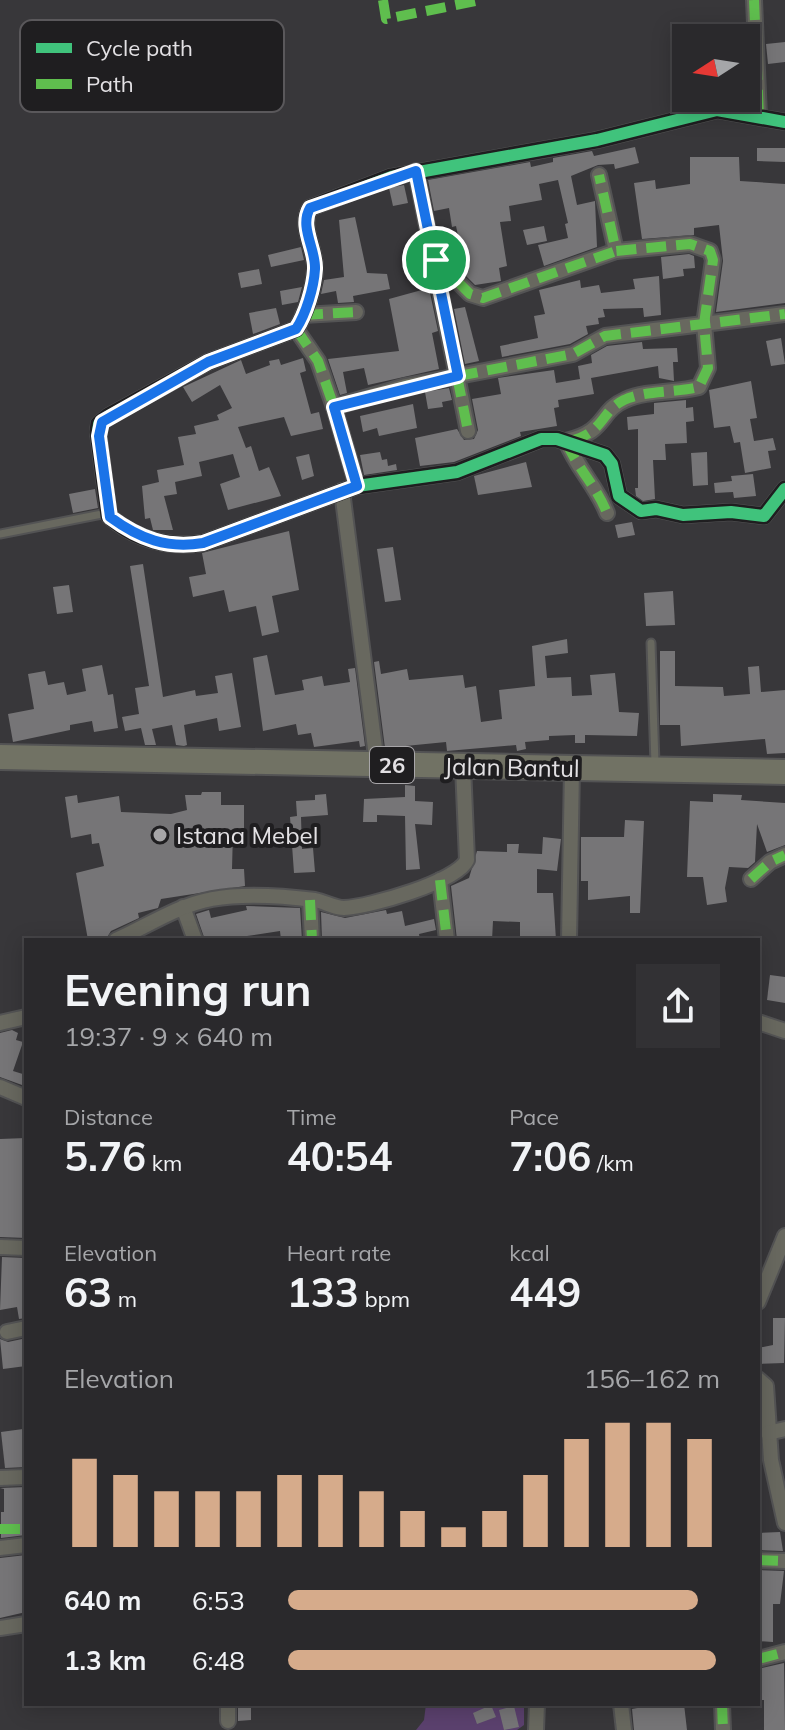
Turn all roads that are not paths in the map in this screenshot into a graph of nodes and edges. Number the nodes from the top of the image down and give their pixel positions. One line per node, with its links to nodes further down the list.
1 (754, 0): 2 (street)
2 (759, 116): 3 (street); 4 (street)
3 (785, 122)
4 (416, 171): 7 (street); 10 (street)
5 (599, 175): 6 (street)
6 (616, 251): 7 (street); 11 (street)
7 (436, 260): 12 (street)
8 (356, 312): 10 (street)
9 (785, 314): 11 (street)
10 (300, 322): 13 (street); 19 (street)
11 (704, 324): 12 (street); 15 (street)
12 (458, 376): 13 (street); 14 (street)
13 (334, 407): 16 (street)
14 (468, 431)
15 (566, 441): 16 (street); 17 (street); 20 (street)
16 (357, 486): 18 (street)
17 (785, 489)
18 (342, 491): 19 (street); 24 (street)
19 (107, 513): 21 (lane)
20 (607, 513)
21 (0, 534)
22 (651, 643): 26 (lane)
23 (0, 757): 24 (main road, Jalan Bantul / 26)
24 (377, 764): 25 (main road, Jalan Bantul / 26)
25 (463, 766): 28 (main road, Jalan Bantul / 26); 31 (street)
26 (656, 770): 27 (main road, Jalan Bantul / 26); 28 (main road, Jalan Bantul / 26)
27 (785, 772)
28 (572, 775): 38 (street)
29 (785, 855): 30 (street)
30 (751, 879)
31 (440, 880): 32 (street); 37 (street)
32 (310, 900): 33 (street); 36 (street)
33 (183, 907): 34 (street); 35 (street)
34 (120, 938)
35 (194, 938)
36 (312, 938)
37 (447, 938)
38 (569, 938)
39 (24, 1017): 40 (street)
40 (0, 1023)
41 (760, 1023): 42 (street)
42 (785, 1031)
43 (0, 1087): 44 (street)
44 (24, 1097)
45 (785, 1236): 48 (street)
46 (0, 1247): 47 (street)
47 (24, 1248)
48 (760, 1297)
49 (24, 1328): 50 (street)
50 (7, 1332)
51 (760, 1381): 53 (street)
52 (785, 1429): 53 (street)
53 (768, 1433): 56 (street)
54 (24, 1477): 55 (street)
55 (0, 1478)
56 (785, 1523)
57 (24, 1545): 58 (street)
58 (0, 1548)
59 (760, 1560): 60 (street)
60 (785, 1561)
61 (24, 1624): 62 (street)
62 (0, 1628)
63 (785, 1652): 64 (street)
64 (760, 1658)
65 (228, 1706): 69 (street)
66 (537, 1706): 70 (street)
67 (621, 1706): 71 (street)
68 (722, 1706): 72 (street)
69 (228, 1721)
70 (536, 1730)
71 (624, 1730)
72 (723, 1730)

